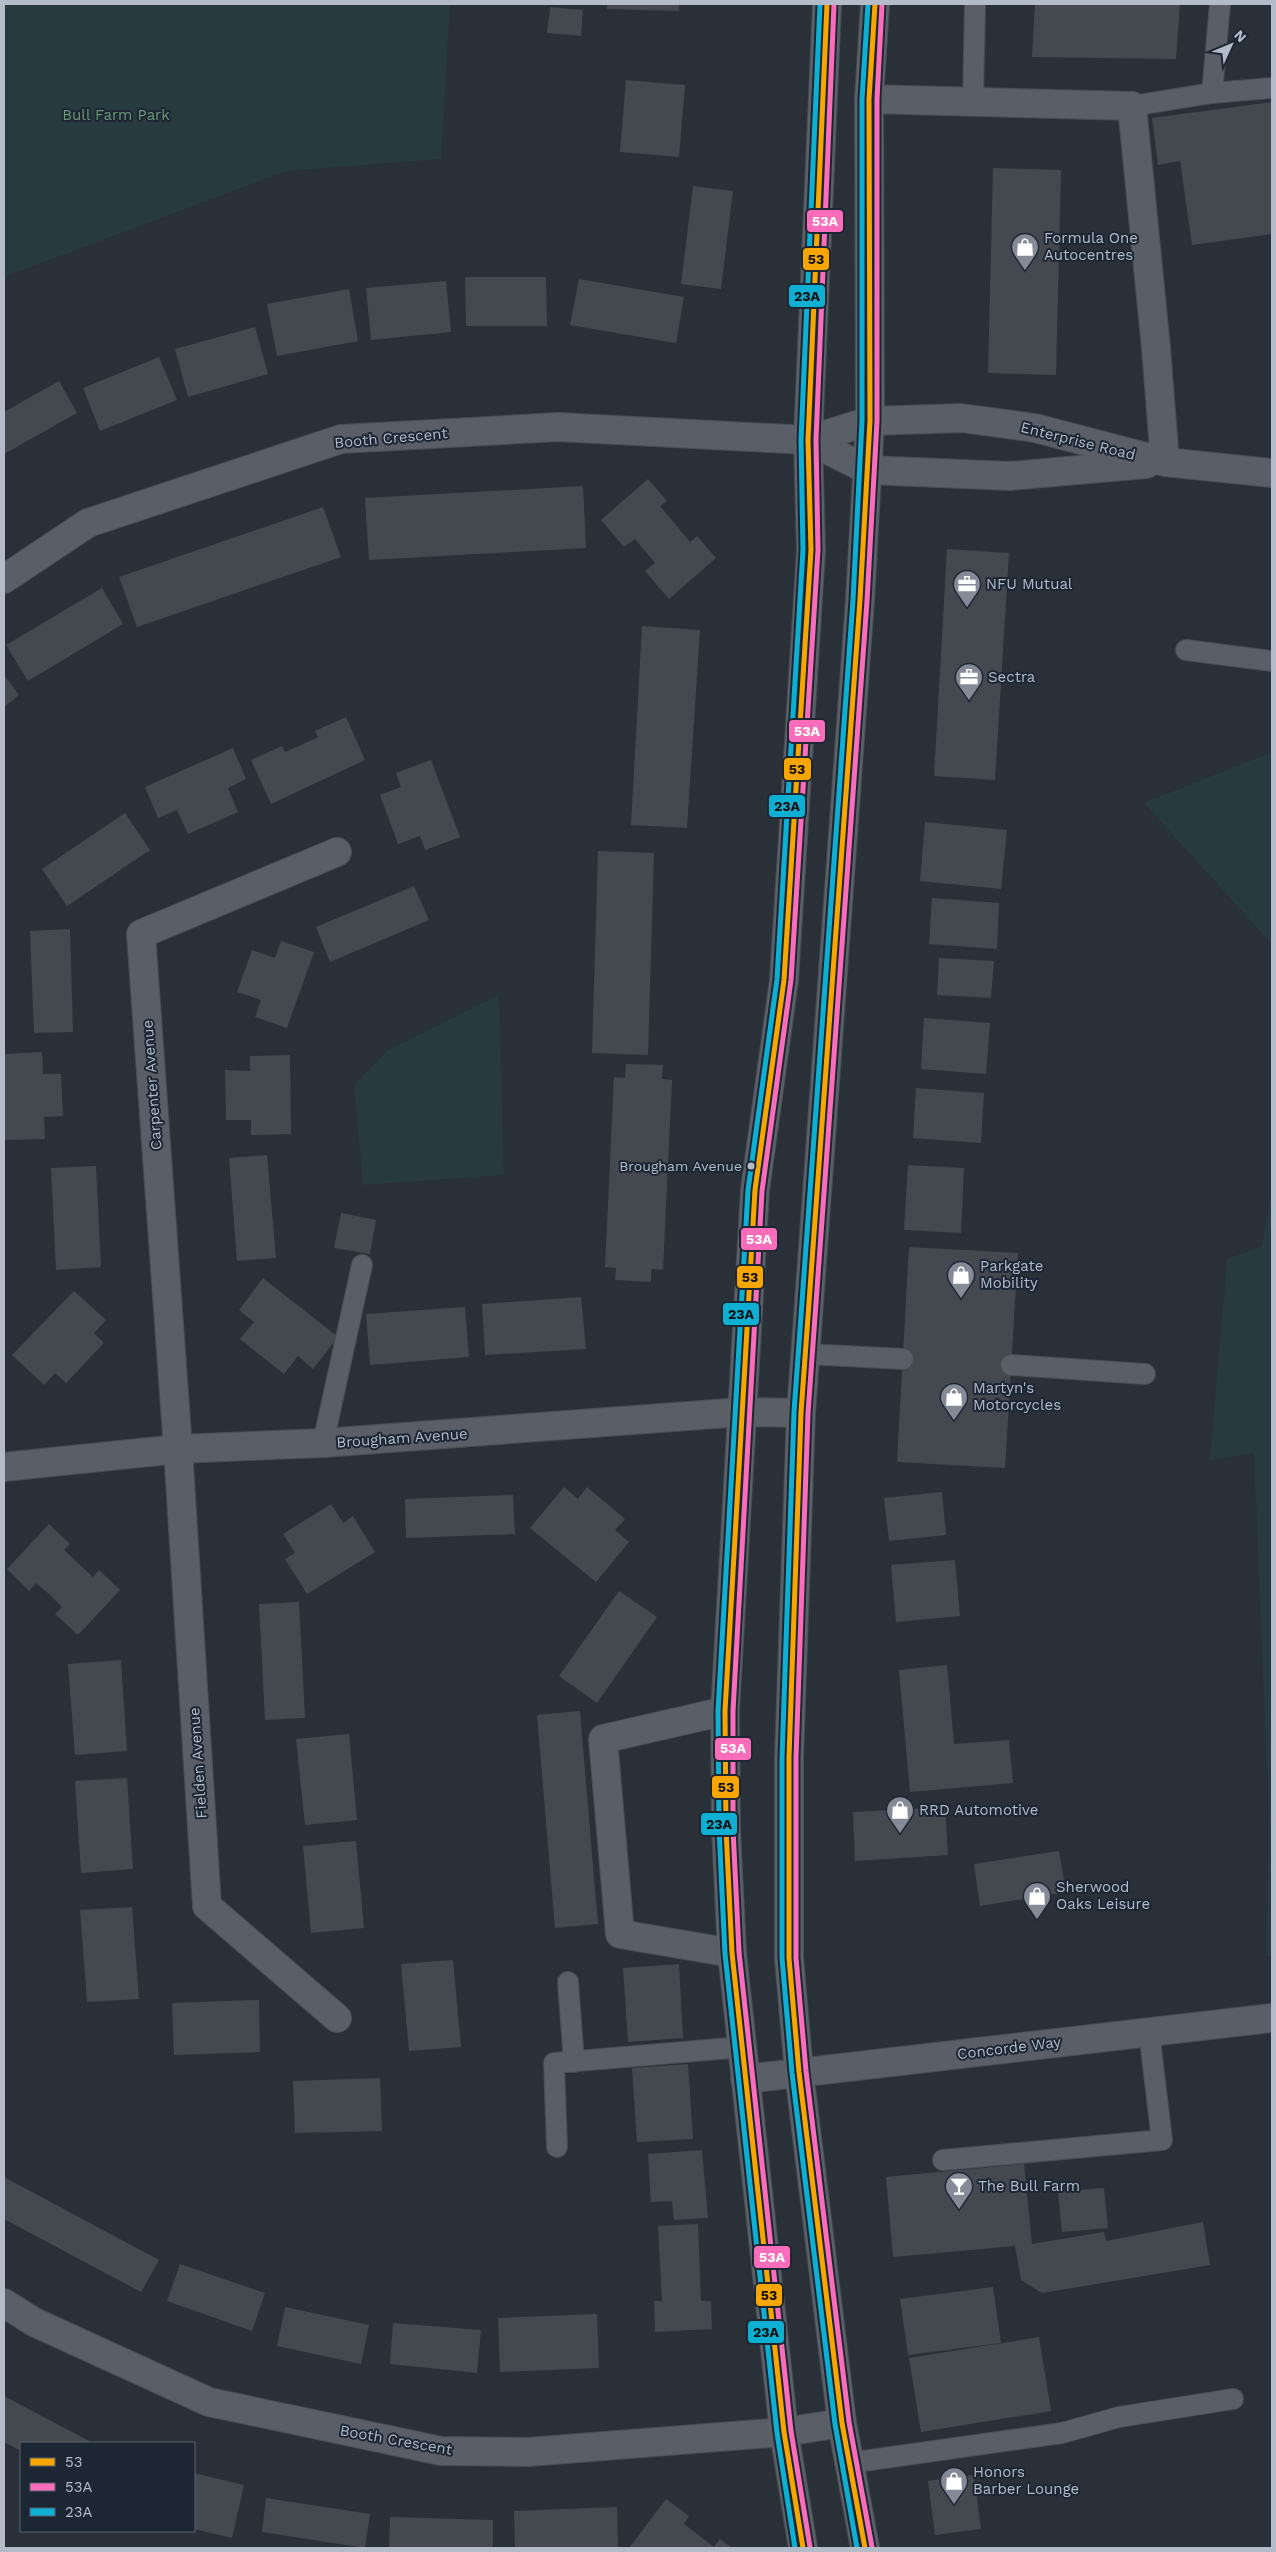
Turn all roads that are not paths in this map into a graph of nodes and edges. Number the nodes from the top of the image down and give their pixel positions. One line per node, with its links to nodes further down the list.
1 (827, 4): 11 (main road)
2 (875, 4): 7 (main road)
3 (975, 4): 8 (lane)
4 (1220, 4): 6 (lane)
5 (1272, 88): 6 (lane)
6 (1212, 93): 9 (lane)
7 (869, 99): 8 (street); 10 (main road)
8 (974, 102): 9 (street)
9 (1132, 106): 12 (street)
10 (870, 421): 11 (street, Enterprise Road); 12 (street, Enterprise Road); 13 (main road)
11 (808, 440): 13 (street); 15 (street, Booth Crescent); 24 (main road)
12 (1165, 462): 13 (street, Enterprise Road); 14 (street, Enterprise Road)
13 (868, 470): 20 (main road)
14 (1272, 473)
15 (4, 579)
16 (1186, 650): 17 (lane)
17 (1272, 661)
18 (337, 852): 27 (street, Carpenter Avenue)
19 (362, 1265): 26 (lane)
20 (806, 1354): 21 (lane); 25 (main road)
21 (903, 1359)
22 (1011, 1365): 23 (lane)
23 (1145, 1374)
24 (742, 1412): 25 (street, Brougham Avenue); 26 (street, Brougham Avenue); 29 (main road)
25 (802, 1413): 37 (main road)
26 (323, 1443): 27 (street, Brougham Avenue)
27 (178, 1449): 28 (street, Brougham Avenue); 32 (street, Fielden Avenue)
28 (4, 1467)
29 (725, 1711): 30 (main road); 30 (street)
30 (732, 1953): 35 (main road)
31 (568, 1982): 36 (lane)
32 (338, 2018)
33 (1272, 2018): 34 (street, Concorde Way)
34 (1149, 2032): 37 (street, Concorde Way); 40 (lane)
35 (742, 2047): 36 (lane); 38 (main road)
36 (574, 2062): 39 (lane)
37 (799, 2072): 38 (street, Concorde Way); 43 (main road)
38 (745, 2078): 44 (main road)
39 (557, 2147)
40 (943, 2160)
41 (4, 2302): 44 (street, Booth Crescent)
42 (1233, 2400): 45 (lane)
43 (842, 2422): 44 (street, Booth Crescent); 45 (main road)
44 (784, 2432): 46 (main road)
45 (849, 2463): 47 (main road)
46 (803, 2548)
47 (865, 2548)

